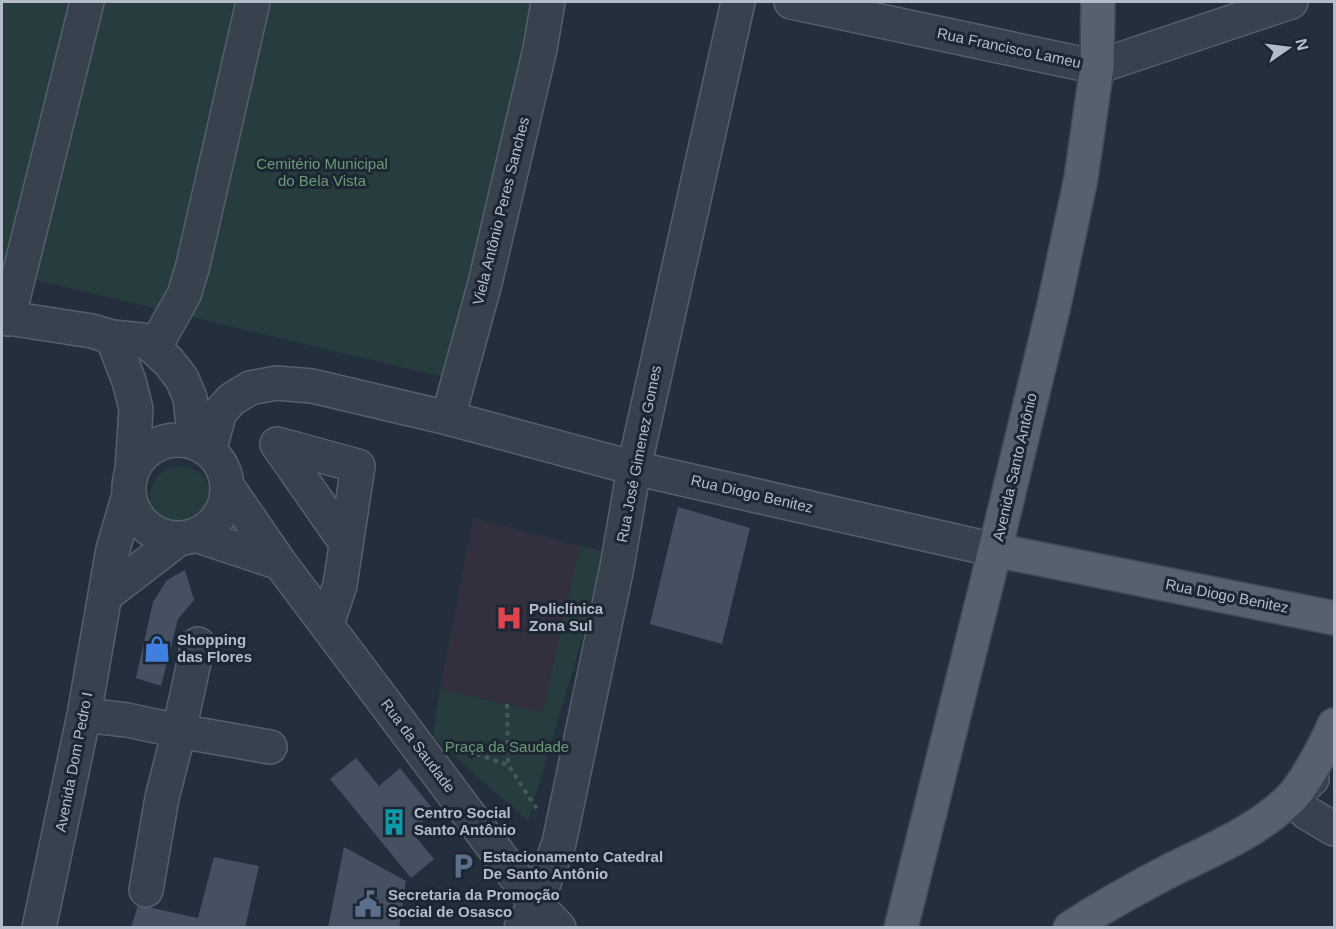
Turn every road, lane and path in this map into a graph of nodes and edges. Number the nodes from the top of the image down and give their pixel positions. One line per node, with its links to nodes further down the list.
1 (87, 2): 9 (street)
2 (253, 2): 11 (street)
3 (548, 2): 12 (street, Viela Antônio Peres Sanches)
4 (738, 2): 14 (street, Rua José Gimenez Gomes)
5 (791, 2): 8 (street, Rua Francisco Lameu)
6 (1098, 2): 8 (main road, Avenida Santo Antônio)
7 (1291, 2): 8 (street, Rua Francisco Lameu)
8 (1097, 67): 19 (main road, Avenida Santo Antônio)
9 (5, 318): 10 (street)
10 (112, 337): 11 (street); 15 (street)
11 (154, 348): 13 (street)
12 (448, 418): 13 (street, Rua Diogo Benitez); 14 (street, Rua Diogo Benitez)
13 (202, 447): 15 (street); 16 (street)
14 (634, 468): 19 (street, Rua Diogo Benitez); 35 (street, Rua José Gimenez Gomes)
15 (130, 483): 17 (street); 21 (street, Avenida Dom Pedro I)
16 (227, 486): 17 (street); 20 (street, Rua da Saudade)
17 (188, 536): 20 (street); 21 (street)
18 (346, 543): 22 (street)
19 (995, 550): 23 (main road, Rua Diogo Benitez); 38 (main road, Avenida Santo Antônio)
20 (280, 563): 22 (street, Rua da Saudade)
21 (106, 595): 26 (street, Avenida Dom Pedro I)
22 (327, 624): 37 (street, Rua da Saudade)
23 (1330, 624)
24 (198, 644): 28 (street)
25 (507, 704): 32 (path)
26 (84, 715): 28 (street); 39 (street, Avenida Dom Pedro I)
27 (1335, 725): 33 (main road)
28 (179, 731): 29 (street); 36 (street)
29 (270, 747)
30 (468, 751): 32 (path)
31 (1335, 759): 33 (street)
32 (508, 765): 35 (path)
33 (1291, 798): 34 (street); 41 (main road)
34 (1335, 829)
35 (558, 843): 37 (street, Rua José Gimenez Gomes)
36 (146, 890)
37 (529, 916): 40 (street, Rua da Saudade)
38 (907, 922)
39 (39, 927)
40 (559, 927)
41 (1070, 927)

